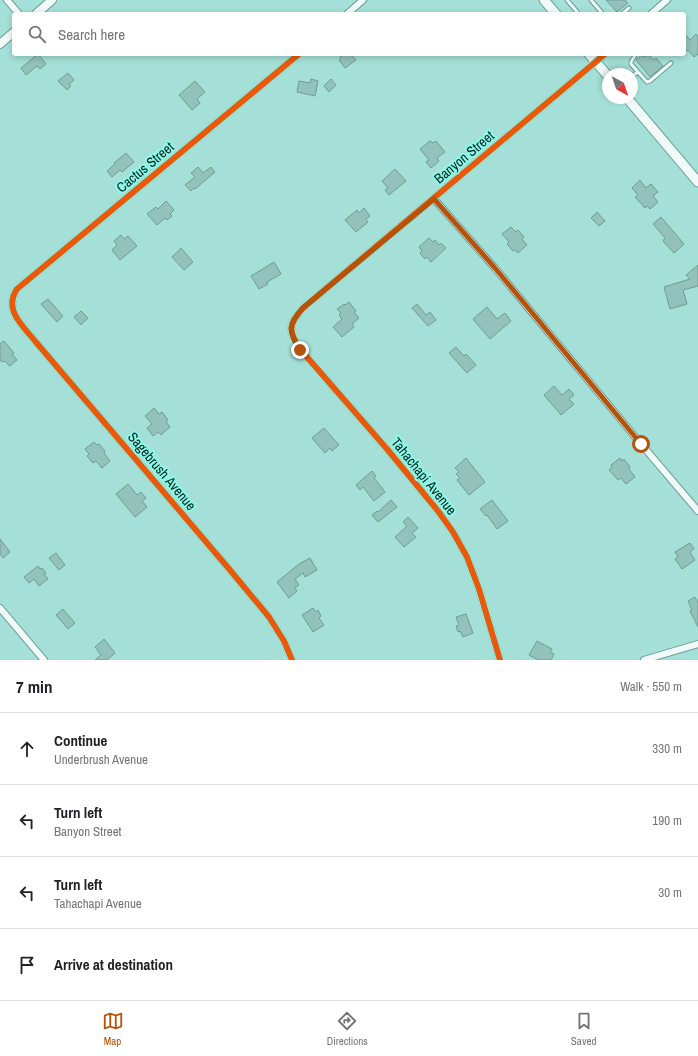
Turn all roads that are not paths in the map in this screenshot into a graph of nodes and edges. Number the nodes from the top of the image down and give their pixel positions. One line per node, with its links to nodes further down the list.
1 (7, 0): 9 (street)
2 (52, 0): 10 (street)
3 (363, 0): 11 (street)
4 (544, 0): 12 (main road)
5 (567, 0): 13 (lane)
6 (591, 0): 14 (lane)
7 (667, 0): 16 (street)
8 (629, 8): 15 (lane)
9 (17, 12)
10 (38, 12)
11 (349, 12)
12 (554, 12)
13 (577, 12)
14 (601, 12)
15 (624, 12)
16 (653, 12)
17 (12, 34): 18 (street)
18 (0, 44)
19 (297, 56): 31 (street, Cactus Street)
20 (592, 56): 23 (main road)
21 (603, 56): 23 (street, Banyon Street)
22 (635, 56): 25 (lane)
23 (596, 62): 26 (main road); 30 (street, Banyon Street)
24 (672, 63): 27 (lane)
25 (634, 68)
26 (602, 69)
27 (638, 72)
28 (632, 104): 29 (main road)
29 (698, 182)
30 (434, 199): 32 (street, Banyon Street); 33 (street)
31 (12, 301): 37 (street, Sagebrush Avenue)
32 (291, 330): 38 (street, Tahachapi Avenue)
33 (698, 510)
34 (0, 608): 36 (street)
35 (698, 644): 39 (street)
36 (44, 660)
37 (292, 660)
38 (500, 660)
39 (644, 660)

